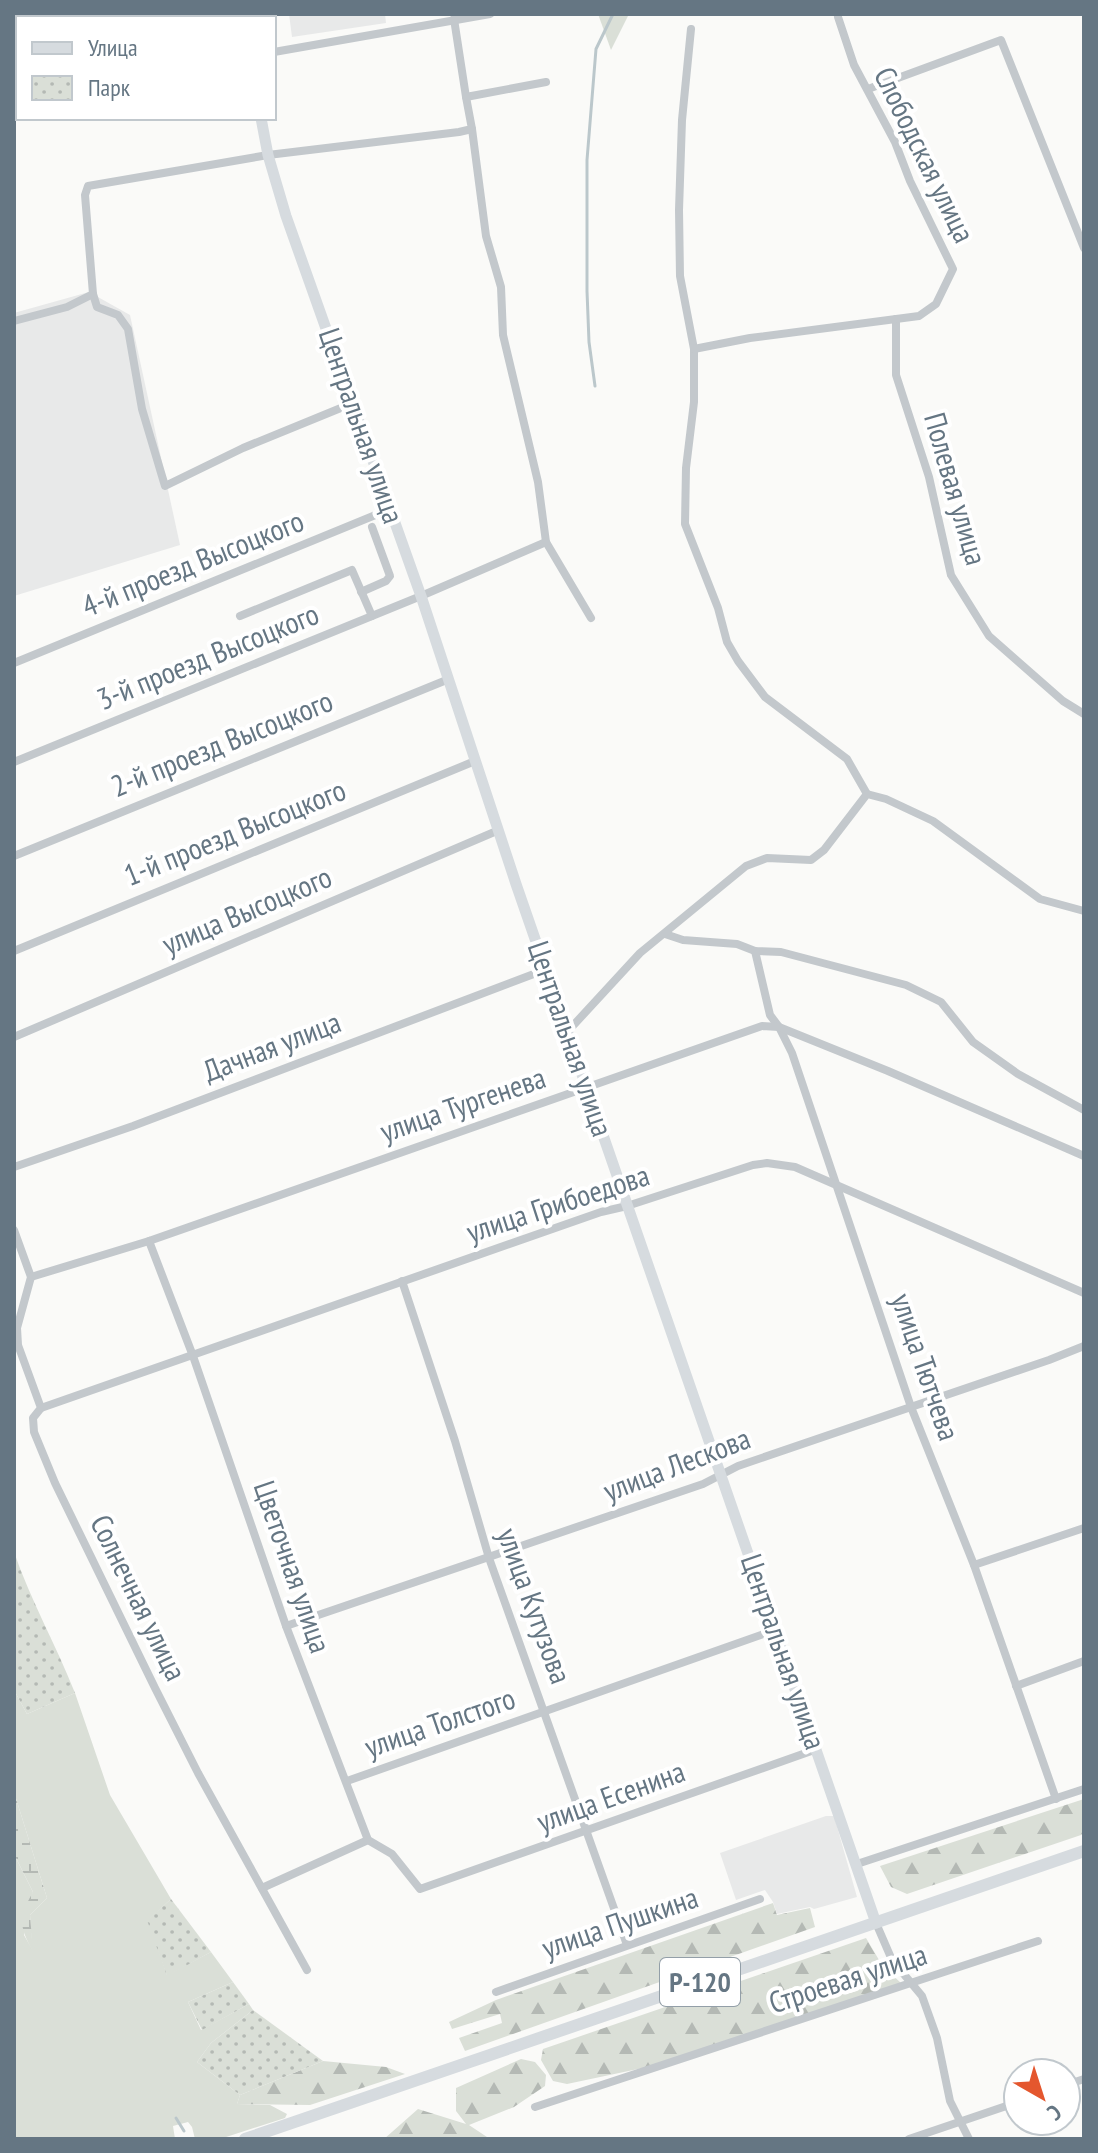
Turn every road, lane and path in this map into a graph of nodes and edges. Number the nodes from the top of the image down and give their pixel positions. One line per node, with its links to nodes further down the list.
1 (490, 14): 3 (street)
2 (838, 17): 7 (street, Слободская улица)
3 (454, 19): 5 (street); 8 (street)
4 (691, 29): 16 (street)
5 (276, 52)
6 (546, 82): 8 (street)
7 (868, 89): 12 (street); 14 (street, Слободская улица)
8 (466, 97): 10 (street)
9 (261, 120): 11 (street, Центральная улица)
10 (472, 129): 11 (street); 20 (street)
11 (268, 155): 13 (street); 17 (street, Центральная улица)
12 (1084, 248)
13 (93, 294): 15 (street); 17 (street)
14 (896, 319): 16 (street, Слободская улица); 28 (street, Полевая улица)
15 (14, 321)
16 (694, 349): 31 (street)
17 (353, 403): 18 (street, Центральная улица)
18 (390, 509): 22 (street, Центральная улица); 26 (street, 4-й проезд Высоцкого)
19 (372, 527): 21 (street)
20 (546, 542): 22 (street, 3-й проезд Высоцкого); 25 (street)
21 (361, 592): 23 (street); 24 (street)
22 (421, 596): 24 (street, 3-й проезд Высоцкого); 27 (street, Центральная улица)
23 (240, 616)
24 (372, 616): 30 (street, 3-й проезд Высоцкого)
25 (591, 618)
26 (14, 663)
27 (449, 679): 29 (street, Центральная улица); 33 (street, 2-й проезд Высоцкого)
28 (1084, 714)
29 (475, 761): 32 (street, Центральная улица); 36 (street, 1-й проезд Высоцкого)
30 (14, 762)
31 (867, 794): 34 (street); 35 (street)
32 (499, 830): 38 (street, Центральная улица); 41 (street, улица Высоцкого)
33 (14, 856)
34 (1084, 911)
35 (665, 934): 37 (street); 40 (street)
36 (14, 951)
37 (755, 951): 39 (street, улица Тютчева); 43 (street)
38 (547, 969): 40 (street, Центральная улица); 45 (street, Дачная улица)
39 (779, 1027): 42 (street, улица Тургенева); 44 (street); 46 (street, улица Тютчева)
40 (569, 1030): 42 (street, Центральная улица)
41 (14, 1037)
42 (587, 1087): 47 (street, Центральная улица); 49 (street, улица Тургенева)
43 (1084, 1110)
44 (1084, 1156)
45 (14, 1167)
46 (838, 1187): 47 (street, улица Грибоедова); 52 (street, улица Грибоедова); 55 (street, улица Тютчева)
47 (627, 1206): 51 (street, улица Грибоедова); 57 (street, Центральная улица)
48 (14, 1230): 50 (street)
49 (149, 1241): 50 (street, улица Тургенева); 54 (street, Цветочная улица)
50 (31, 1277): 56 (street, Солнечная улица)
51 (402, 1281): 54 (street, улица Грибоедова); 59 (street, улица Кутузова)
52 (1084, 1293)
53 (1084, 1346): 55 (street, улица Лескова)
54 (193, 1356): 56 (street, улица Грибоедова); 61 (street, Цветочная улица)
55 (911, 1407): 57 (street, улица Лескова); 60 (street, улица Тютчева)
56 (41, 1408): 74 (street, Солнечная улица)
57 (721, 1474): 59 (street, улица Лескова); 62 (street, Центральная улица)
58 (1084, 1528): 60 (street)
59 (489, 1558): 61 (street, улица Лескова); 65 (street, улица Кутузова)
60 (974, 1565): 64 (street, улица Тютчева)
61 (286, 1626): 67 (street, Цветочная улица)
62 (775, 1630): 65 (street, улица Толстого); 66 (street, Центральная улица)
63 (1084, 1661): 64 (street)
64 (1016, 1686): 69 (street, улица Тютчева)
65 (546, 1711): 67 (street, улица Толстого); 70 (street, улица Кутузова)
66 (817, 1749): 70 (street, улица Есенина); 73 (street, Центральная улица)
67 (347, 1781): 71 (street, Цветочная улица)
68 (1084, 1789): 69 (street)
69 (1056, 1799): 73 (street)
70 (587, 1830): 71 (street, улица Есенина); 78 (street, улица Кутузова)
71 (368, 1840): 74 (street)
72 (1084, 1851): 76 (main road, Р-120)
73 (857, 1864): 76 (street, Центральная улица)
74 (262, 1888): 79 (street, Солнечная улица)
75 (760, 1899): 78 (street, улица Пушкина)
76 (876, 1923): 80 (street); 85 (main road, Р-120)
77 (1038, 1941): 80 (street, Строевая улица)
78 (627, 1945): 81 (street, улица Пушкина)
79 (307, 1970)
80 (912, 1984): 82 (street, Строевая улица); 84 (street)
81 (496, 1992)
82 (535, 2107)
83 (1002, 2107): 84 (street)
84 (962, 2121): 86 (street); 87 (street)
85 (245, 2139)
86 (909, 2139)
87 (969, 2139)

